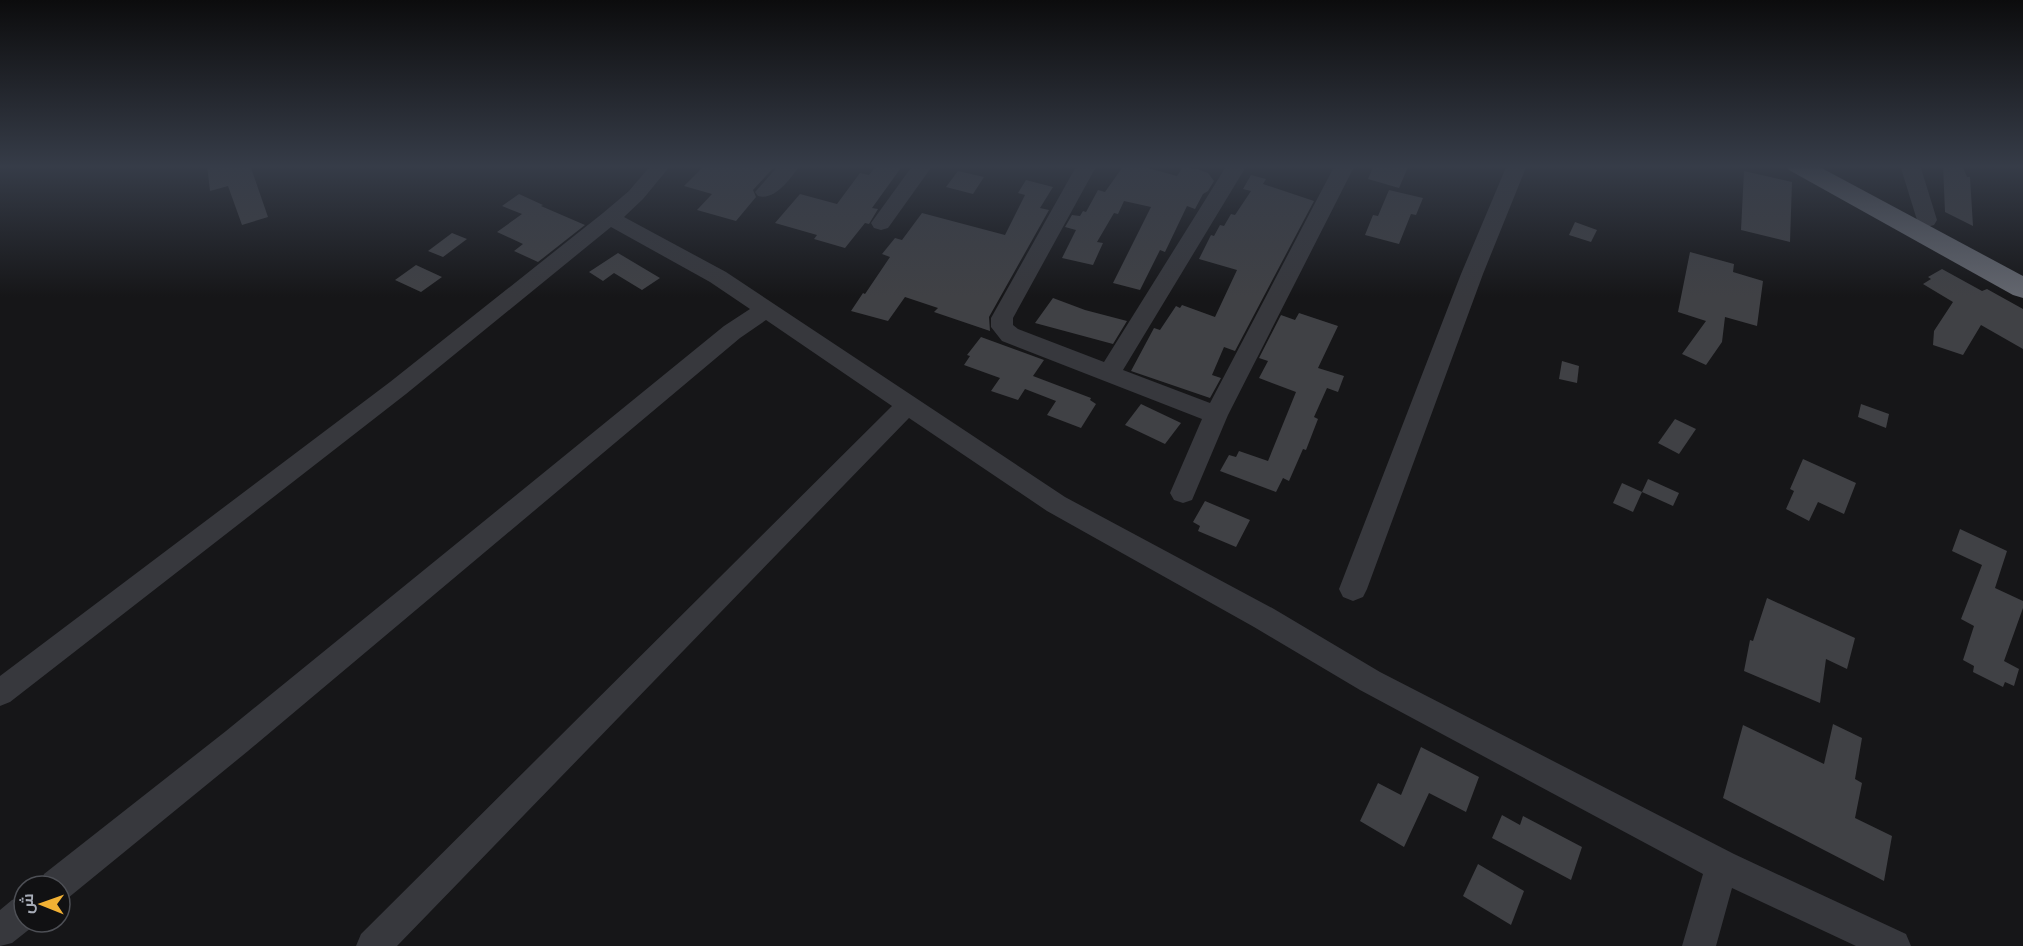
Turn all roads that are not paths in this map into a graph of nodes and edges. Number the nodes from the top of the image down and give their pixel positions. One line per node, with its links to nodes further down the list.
1 (621, 209): 10 (street)
2 (891, 209): 12 (street)
3 (1062, 209): 16 (street)
4 (1210, 209): 16 (street)
5 (1322, 209): 18 (street)
6 (1499, 209): 20 (street)
7 (1879, 209): 14 (highway)
8 (1907, 209): 11 (highway)
9 (1924, 209): 11 (street)
10 (610, 219): 15 (street); 21 (street)
11 (1927, 220): 13 (highway)
12 (881, 223)
13 (2023, 272)
14 (2023, 288)
15 (766, 309): 17 (street); 23 (street)
16 (1110, 372): 18 (street)
17 (908, 404): 22 (street); 26 (street)
18 (1216, 415): 19 (street)
19 (1183, 493)
20 (1353, 589)
21 (0, 693)
22 (1722, 866): 27 (street); 28 (street)
23 (71, 874)
24 (12, 922): 25 (street)
25 (0, 931)
26 (373, 946)
27 (1699, 946)
28 (1894, 946)

